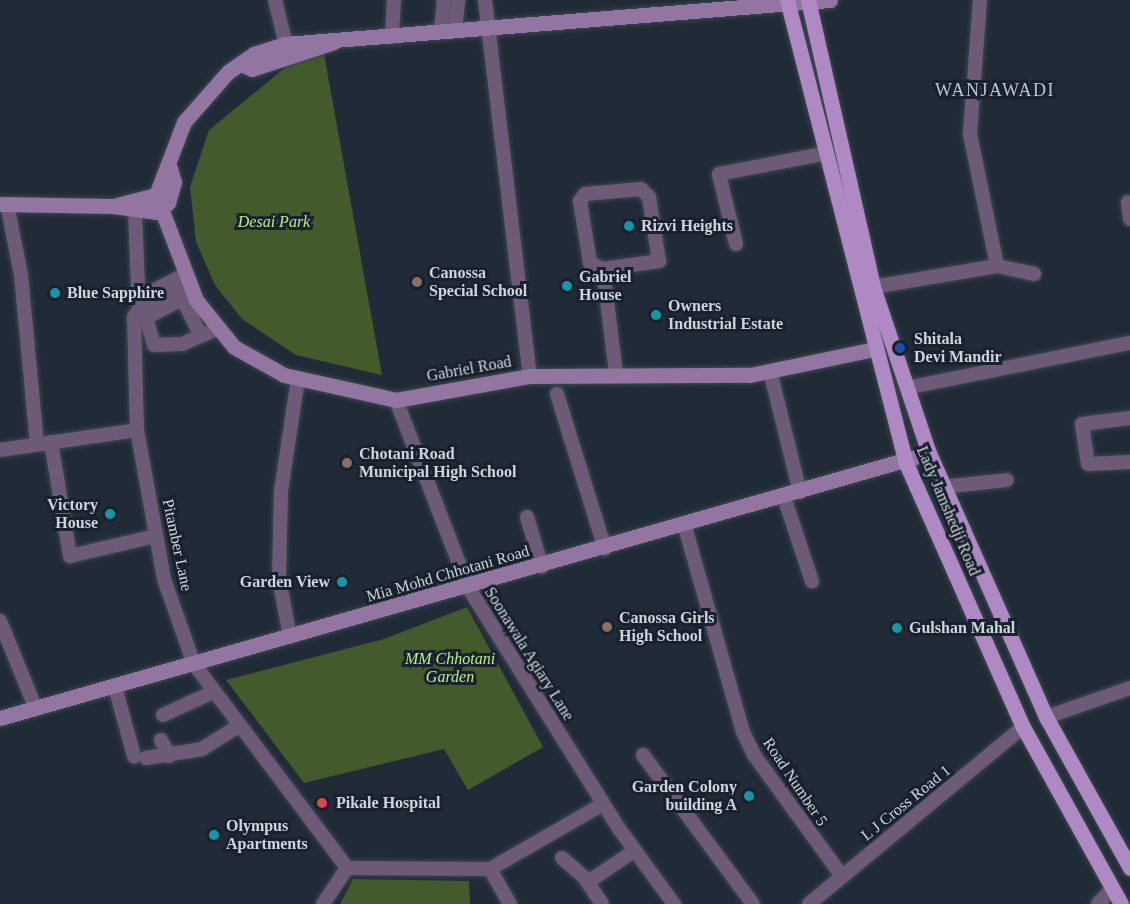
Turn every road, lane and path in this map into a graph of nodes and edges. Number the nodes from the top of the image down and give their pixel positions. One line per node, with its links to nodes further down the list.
1 (274, 0): 13 (street)
2 (394, 0): 12 (street)
3 (444, 0): 11 (street)
4 (458, 0): 11 (street)
5 (485, 0): 10 (street)
6 (787, 0): 9 (street); 10 (street); 14 (main road, Lady Jamshedji Road)
7 (830, 0): 9 (street)
8 (980, 0): 24 (street)
9 (808, 1): 27 (main road, Lady Jamshedji Road)
10 (485, 29): 11 (street); 37 (street)
11 (448, 32): 12 (street)
12 (392, 37): 13 (street)
13 (287, 50): 15 (street)
14 (823, 154): 23 (street); 34 (main road, Lady Jamshedji Road)
15 (170, 168): 16 (street); 20 (street)
16 (157, 194): 19 (street); 20 (street, Gabriel Road)
17 (1128, 202): 22 (street)
18 (4, 204): 19 (street); 44 (street)
19 (113, 206): 21 (street)
20 (162, 211): 21 (street); 29 (street, Gabriel Road)
21 (135, 212): 28 (street)
22 (1130, 219)
23 (736, 244)
24 (997, 266): 26 (street); 27 (street)
25 (603, 269): 25 (street); 36 (street)
26 (1034, 274)
27 (873, 287): 39 (main road, Lady Jamshedji Road)
28 (138, 288)
29 (187, 288): 30 (street); 31 (street, Gabriel Road); 32 (street); 32 (street); 43 (street, Pitamber Lane)
30 (153, 291)
31 (219, 328): 32 (street); 38 (street, Gabriel Road)
32 (201, 336)
33 (1130, 343): 39 (street)
34 (874, 350): 35 (street, Gabriel Road); 47 (main road, Lady Jamshedji Road)
35 (770, 371): 36 (street, Gabriel Road); 51 (street)
36 (616, 374): 37 (street, Gabriel Road)
37 (530, 376): 41 (street, Gabriel Road)
38 (298, 378): 41 (street, Gabriel Road); 61 (street)
39 (911, 387): 46 (main road, Lady Jamshedji Road)
40 (557, 394): 56 (street)
41 (396, 400): 59 (street, Soonawala Agiary Lane)
42 (1130, 419): 48 (street)
43 (137, 430): 44 (street); 55 (street, Pitamber Lane)
44 (44, 443): 45 (street); 55 (street)
45 (0, 450)
46 (929, 453): 47 (street, Mia Mohd Chhotani Road); 50 (main road, Lady Jamshedji Road)
47 (905, 461): 51 (street, Mia Mohd Chhotani Road); 71 (main road, Lady Jamshedji Road)
48 (1130, 462)
49 (1007, 480): 50 (street)
50 (942, 487): 68 (main road, Lady Jamshedji Road)
51 (800, 492): 52 (street, Mia Mohd Chhotani Road)
52 (784, 497): 54 (street, Mia Mohd Chhotani Road); 58 (street)
53 (527, 517): 57 (street)
54 (685, 527): 56 (street, Mia Mohd Chhotani Road); 81 (street, Road Number 5)
55 (156, 536): 62 (street, Pitamber Lane)
56 (605, 549): 57 (street, Mia Mohd Chhotani Road)
57 (542, 567): 59 (street, Mia Mohd Chhotani Road)
58 (812, 580)
59 (468, 587): 61 (street, Mia Mohd Chhotani Road); 75 (street, Soonawala Agiary Lane)
60 (0, 621): 66 (street)
61 (290, 638): 62 (street, Mia Mohd Chhotani Road)
62 (194, 664): 63 (street, Mia Mohd Chhotani Road); 65 (street, Pitamber Lane)
63 (115, 687): 66 (street, Mia Mohd Chhotani Road); 74 (street)
64 (1130, 688): 68 (street)
65 (213, 692): 67 (street); 70 (street, Pitamber Lane)
66 (36, 709): 69 (street, Mia Mohd Chhotani Road)
67 (163, 715)
68 (1046, 717): 79 (main road, Lady Jamshedji Road)
69 (0, 718)
70 (237, 727): 74 (street); 78 (street, Pitamber Lane)
71 (1023, 727): 81 (street, L J Cross Road 1); 83 (main road, Lady Jamshedji Road)
72 (161, 740): 74 (street)
73 (643, 755): 88 (street)
74 (169, 756)
75 (603, 804): 76 (street, Soonawala Agiary Lane); 80 (street)
76 (634, 850): 82 (street); 87 (street, Soonawala Agiary Lane)
77 (562, 858): 82 (street)
78 (347, 868): 80 (street); 84 (street)
79 (1130, 868)
80 (490, 869): 85 (street)
81 (842, 876): 89 (street, L J Cross Road 1)
82 (588, 882): 86 (street)
83 (1112, 890): 90 (street); 91 (main road, Lady Jamshedji Road)
84 (323, 904)
85 (510, 904)
86 (602, 904)
87 (674, 904)
88 (753, 904)
89 (810, 904)
90 (1098, 904)
91 (1120, 904)

